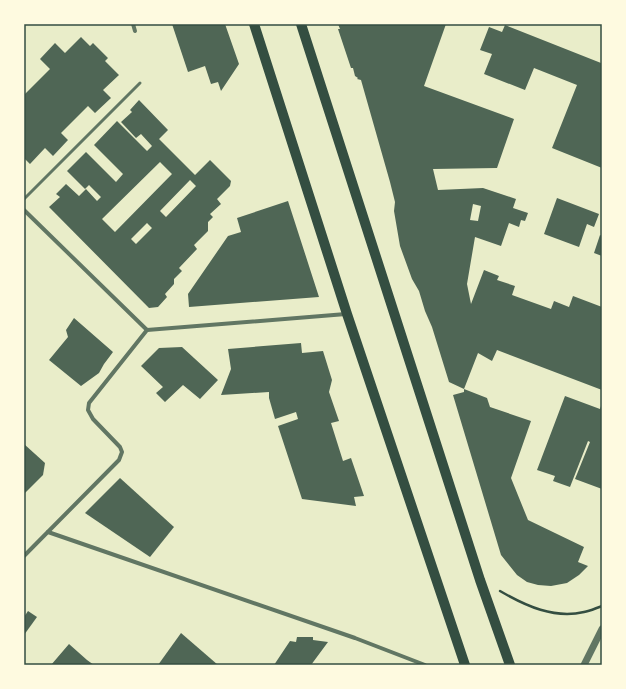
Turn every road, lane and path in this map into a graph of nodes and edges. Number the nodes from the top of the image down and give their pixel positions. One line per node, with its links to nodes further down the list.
1 (133, 24): 4 (street)
2 (254, 24): 8 (main road)
3 (301, 24): 12 (main road)
4 (135, 31)
5 (140, 83): 6 (lane)
6 (24, 199)
7 (24, 210): 9 (street)
8 (347, 314): 9 (street); 16 (main road)
9 (147, 330): 10 (street)
10 (48, 532): 11 (street); 15 (street)
11 (24, 556)
12 (480, 580): 13 (path); 17 (main road)
13 (602, 606)
14 (602, 629): 18 (street)
15 (426, 665)
16 (465, 665)
17 (510, 665)
18 (584, 665)

